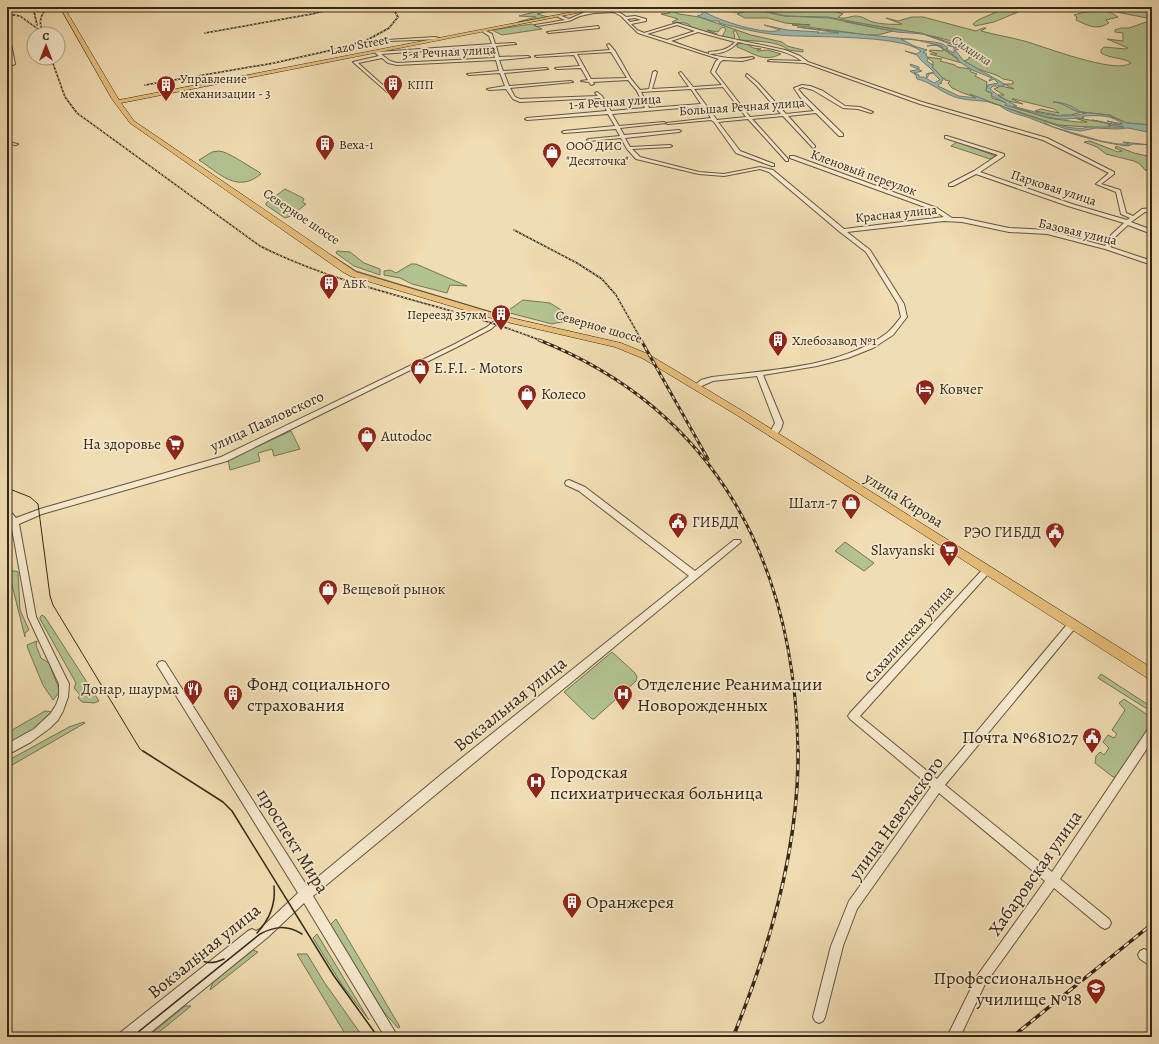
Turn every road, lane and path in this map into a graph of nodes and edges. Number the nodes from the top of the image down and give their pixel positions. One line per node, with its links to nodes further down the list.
1 (62, 7): 15 (main road, Северное шоссе)
2 (66, 7): 15 (main road, Северное шоссе)
3 (605, 7): 4 (main road, Lazo Street)
4 (559, 16): 6 (street); 9 (main road, Lazo Street)
5 (624, 18): 6 (street); 7 (street); 7 (street)
6 (569, 20): 11 (street)
7 (629, 23): 14 (street)
8 (598, 27): 11 (street)
9 (484, 31): 16 (main road, Lazo Street); 22 (street)
10 (697, 31): 14 (street); 18 (street); 19 (street)
11 (550, 32): 13 (street)
12 (7, 34): 34 (street)
13 (555, 34)
14 (644, 34): 18 (street)
15 (81, 37): 55 (main road, Северное шоссе)
16 (441, 39): 17 (street); 25 (main road, Lazo Street)
17 (389, 40)
18 (667, 41): 24 (street)
19 (737, 41): 24 (street); 33 (street)
20 (514, 44): 22 (street)
21 (609, 45): 23 (street)
22 (494, 46): 25 (street); 29 (street)
23 (613, 51): 26 (street); 43 (street)
24 (703, 53): 31 (street)
25 (379, 54): 29 (street, 5-я Речная улица); 54 (street); 55 (main road, Lazo Street)
26 (575, 54): 27 (street); 35 (street)
27 (537, 56)
28 (528, 57): 29 (street, 5-я Речная улица)
29 (498, 58): 38 (street)
30 (752, 58): 31 (street)
31 (722, 59): 47 (street)
32 (770, 61): 33 (street)
33 (804, 62): 83 (street)
34 (13, 64)
35 (582, 67): 36 (street); 45 (street)
36 (557, 68)
37 (546, 69): 38 (street)
38 (502, 72): 41 (street); 48 (street)
39 (655, 72): 52 (street)
40 (681, 73): 49 (street)
41 (469, 74)
42 (747, 75): 61 (street)
43 (629, 79): 45 (street); 51 (street)
44 (583, 81): 45 (street)
45 (590, 81): 53 (street)
46 (571, 82): 48 (street)
47 (724, 86): 49 (street); 63 (street)
48 (509, 87): 50 (street); 53 (street)
49 (692, 88): 52 (street); 56 (street)
50 (489, 89)
51 (639, 91): 52 (street); 57 (street)
52 (650, 91)
53 (598, 94): 60 (street)
54 (394, 97)
55 (120, 103): 91 (main road, Северное шоссе)
56 (704, 106): 57 (street, 1-я Речная улица); 64 (street)
57 (648, 110): 60 (street, 1-я Речная улица)
58 (818, 112): 59 (street); 61 (street, Большая Речная улица); 68 (street)
59 (871, 112)
60 (608, 113): 62 (street, 1-я Речная улица); 65 (street)
61 (785, 115): 63 (street, Большая Речная улица); 75 (street)
62 (527, 118)
63 (749, 118): 64 (street, Большая Речная улица); 78 (street)
64 (715, 121): 65 (street, Большая Речная улица); 79 (street)
65 (617, 127): 67 (street, Большая Речная улица); 69 (street)
66 (679, 131): 69 (street)
67 (564, 132)
68 (841, 135)
69 (623, 136): 71 (street); 76 (street)
70 (947, 137): 80 (street)
71 (590, 140)
72 (7, 143): 73 (street)
73 (16, 144)
74 (670, 146): 76 (street)
75 (813, 147)
76 (629, 148): 87 (street)
77 (792, 156): 84 (street, Кленовый переулок)
78 (786, 160)
79 (772, 165)
80 (976, 172): 81 (street); 85 (street, Парковая улица)
81 (951, 185)
82 (1152, 210): 83 (street)
83 (1135, 218): 85 (street)
84 (950, 219): 86 (street, Красная улица); 87 (street, Красная улица)
85 (1127, 223): 88 (street, Парковая улица); 89 (street)
86 (998, 228): 89 (street, Базовая улица)
87 (842, 231): 92 (street, Красная улица)
88 (1152, 232)
89 (1107, 248): 90 (street, Базовая улица)
90 (1152, 263)
91 (503, 316): 93 (main road, Северное шоссе); 98 (street, улица Павловского)
92 (759, 372): 94 (street, Красная улица); 95 (street)
93 (680, 376): 94 (main road, улица Кирова)
94 (697, 386): 95 (main road, улица Кирова)
95 (772, 434): 100 (main road, улица Кирова)
96 (569, 483): 101 (street)
97 (7, 512): 98 (street)
98 (15, 522): 106 (street)
99 (738, 542): 101 (street, Вокзальная улица)
100 (987, 570): 102 (main road, улица Кирова); 107 (street, Сахалинская улица)
101 (695, 576): 109 (street, Вокзальная улица)
102 (1073, 624): 104 (main road, улица Кирова); 107 (street, улица Невельского)
103 (162, 665): 109 (street, проспект Мира)
104 (1152, 675)
105 (1152, 732): 108 (street, Хабаровская улица)
106 (7, 750)
107 (938, 786): 108 (street); 111 (street, улица Невельского)
108 (1053, 880): 110 (street); 115 (street, Хабаровская улица)
109 (306, 894): 112 (street, Вокзальная улица); 113 (street, Вокзальная улица); 114 (street, проспект Мира)
110 (1105, 923)
111 (819, 1017)
112 (126, 1037)
113 (135, 1037)
114 (392, 1037)
115 (953, 1037)

